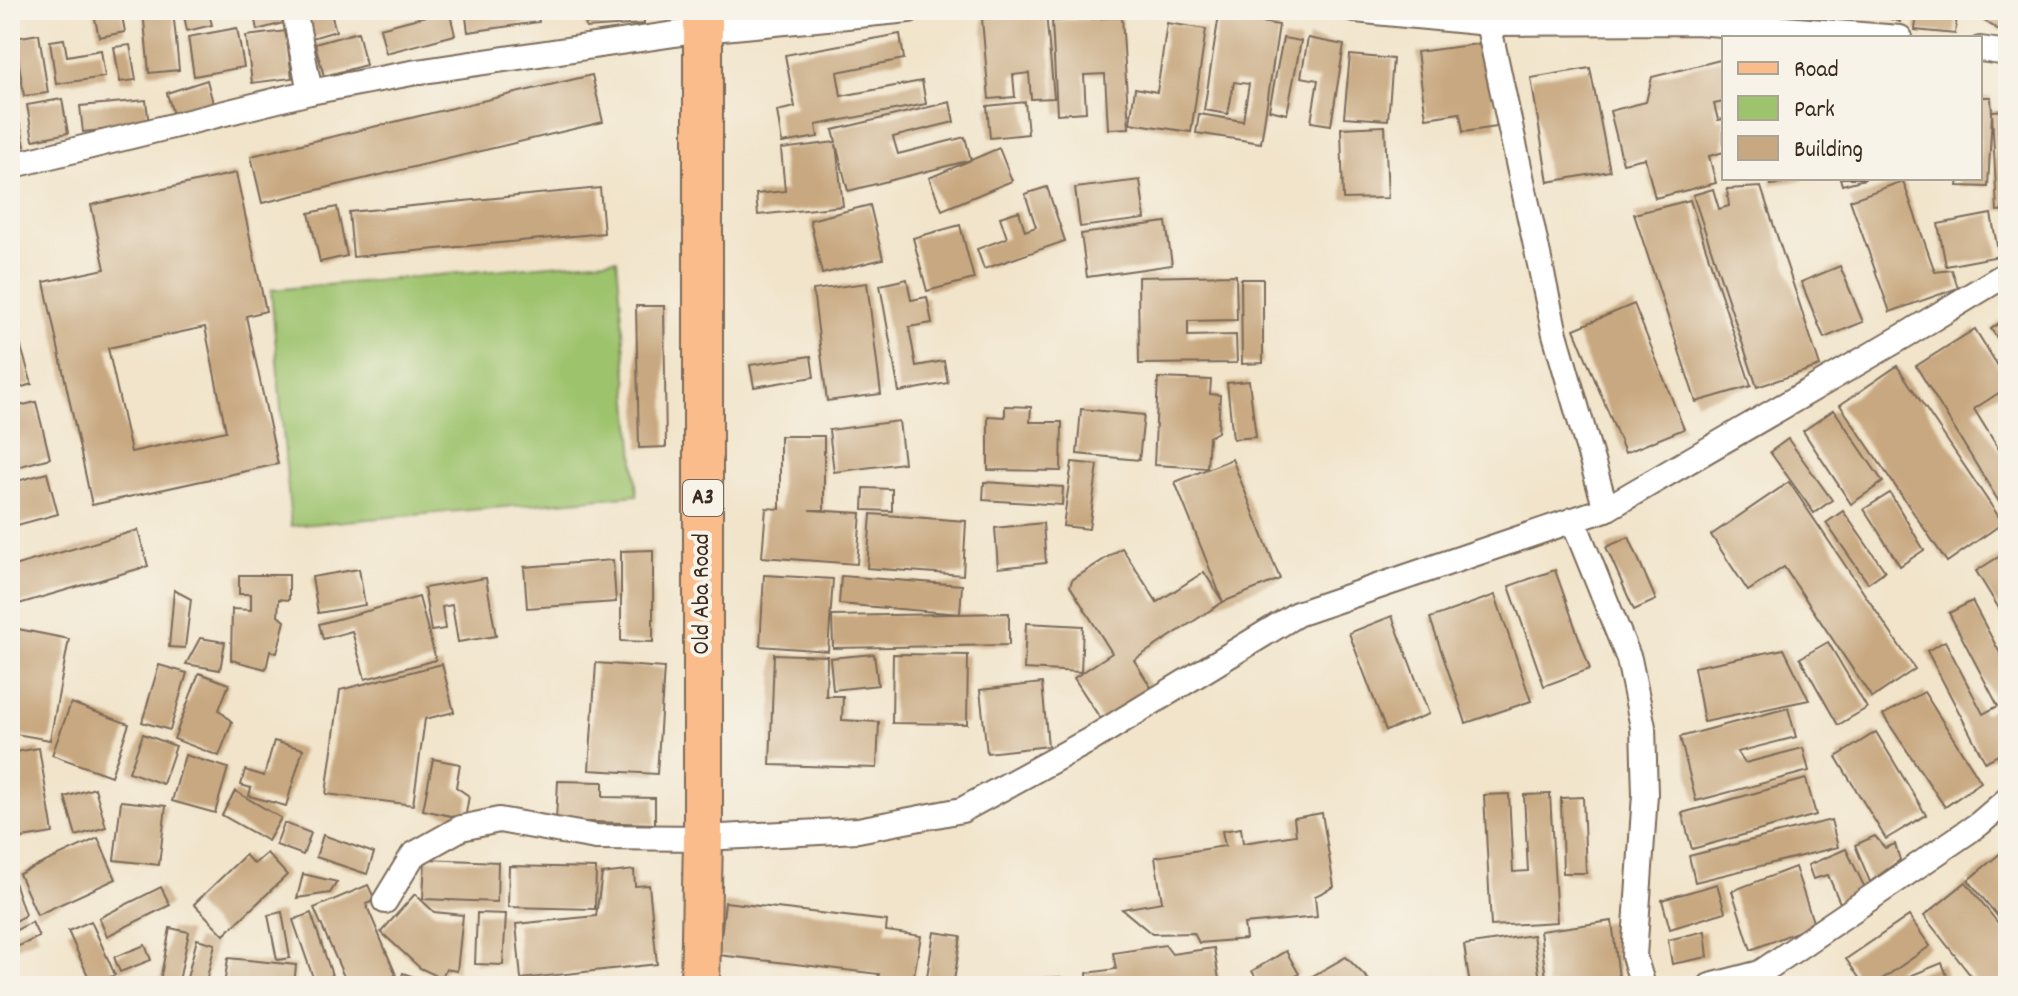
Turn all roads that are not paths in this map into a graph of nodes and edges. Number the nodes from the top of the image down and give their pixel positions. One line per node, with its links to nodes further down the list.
1 (294, 10): 9 (street)
2 (909, 10): 5 (street)
3 (1355, 10): 4 (street)
4 (1487, 17): 6 (street); 12 (street)
5 (702, 20): 9 (street); 15 (main road, Old Aba Road / A3)
6 (1874, 36)
7 (1982, 49): 8 (street)
8 (2008, 53)
9 (310, 92): 10 (street)
10 (10, 166)
11 (2008, 273): 12 (street)
12 (1606, 509): 13 (street)
13 (1573, 520): 15 (street); 18 (street)
14 (2008, 799): 19 (street)
15 (703, 838): 16 (street); 17 (main road, Old Aba Road / A3)
16 (385, 901)
17 (700, 986)
18 (1643, 986)
19 (1710, 986)

